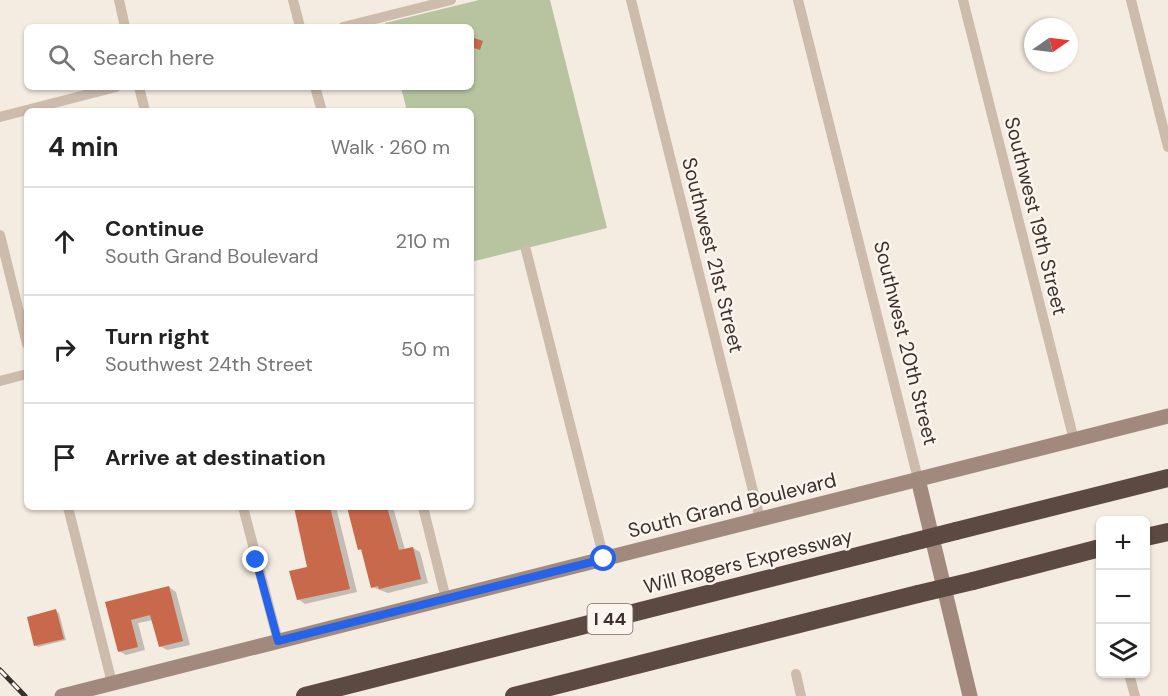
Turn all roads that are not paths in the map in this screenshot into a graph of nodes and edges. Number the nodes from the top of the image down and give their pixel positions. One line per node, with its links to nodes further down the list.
1 (119, 0): 8 (street)
2 (293, 0): 9 (street)
3 (451, 0): 10 (street)
4 (631, 0): 32 (street, Southwest 21st Street)
5 (798, 0): 28 (street, Southwest 20th Street)
6 (963, 0): 26 (street, Southwest 19th Street)
7 (1131, 0): 19 (street)
8 (124, 24)
9 (299, 24)
10 (355, 24)
11 (104, 90): 14 (street)
12 (140, 90): 15 (street)
13 (316, 90): 16 (street)
14 (35, 108)
15 (144, 108)
16 (321, 108)
17 (24, 111): 18 (street)
18 (0, 117)
19 (1168, 147)
20 (0, 235): 22 (street)
21 (526, 250): 36 (street)
22 (24, 332)
23 (24, 375): 24 (street)
24 (0, 381)
25 (1168, 416): 26 (street, South Grand Boulevard)
26 (1074, 440): 28 (street, South Grand Boulevard)
27 (1168, 478): 43 (highway, Will Rogers Expressway / I 44, bridge)
28 (918, 479): 32 (street, South Grand Boulevard); 46 (street, Southwest 20th Street)
29 (69, 510): 41 (street)
30 (244, 510): 38 (street)
31 (424, 510): 37 (street)
32 (760, 519): 36 (street, South Grand Boulevard)
33 (1168, 532): 34 (highway)
34 (1150, 536)
35 (1096, 549): 44 (highway, bridge)
36 (604, 559): 37 (street, South Grand Boulevard)
37 (446, 599): 38 (street, South Grand Boulevard)
38 (278, 641): 41 (street, South Grand Boulevard)
39 (796, 674): 45 (street)
40 (1130, 678): 47 (street)
41 (112, 683): 42 (street, South Grand Boulevard)
42 (62, 696)
43 (305, 696)
44 (514, 696)
45 (801, 696)
46 (970, 696)
47 (1135, 696)

